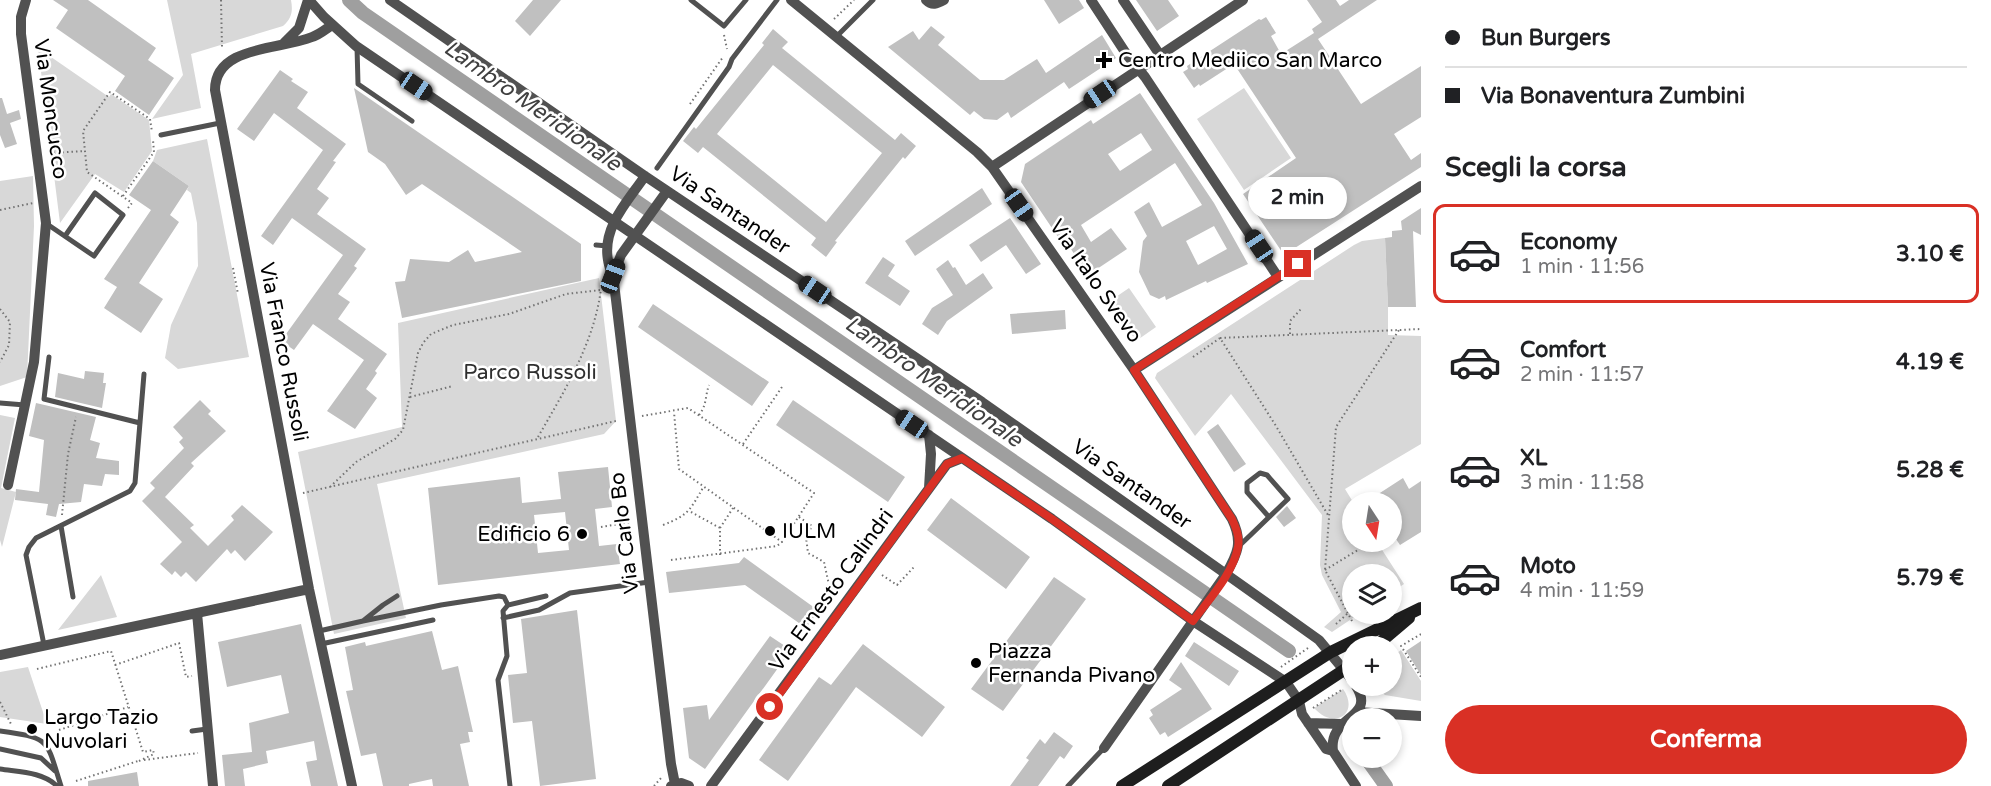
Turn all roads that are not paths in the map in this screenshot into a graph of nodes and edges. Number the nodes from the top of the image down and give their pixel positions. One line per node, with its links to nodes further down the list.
1 (26, 0): 29 (street, Via Moncucco)
2 (308, 0): 14 (street); 16 (street, Via Franco Russoli)
3 (390, 0): 25 (street, Via Santander)
4 (691, 0): 5 (lane)
5 (746, 0)
6 (777, 0): 24 (lane)
7 (791, 0): 15 (street, Via Italo Svevo)
8 (873, 0): 15 (lane)
9 (926, 0): 10 (street)
10 (944, 0)
11 (1091, 0): 19 (street)
12 (1123, 0): 18 (street)
13 (1243, 0): 18 (street)
14 (332, 25): 16 (street, Via Franco Russoli); 17 (street)
15 (836, 37): 23 (street, Via Italo Svevo)
16 (281, 44): 21 (street, Via Franco Russoli)
17 (357, 46): 20 (lane); 28 (street)
18 (1160, 55): 19 (street)
19 (1138, 69): 23 (street); 35 (street)
20 (412, 121)
21 (220, 123): 22 (lane); 51 (street, Via Franco Russoli)
22 (160, 135)
23 (992, 167): 37 (street, Via Italo Svevo)
24 (657, 168)
25 (642, 179): 27 (street, Via Santander); 28 (street)
26 (1421, 186): 35 (street)
27 (665, 194): 30 (street); 49 (street, Via Santander)
28 (616, 217): 30 (street); 33 (street, Via Carlo Bo)
29 (46, 223): 31 (lane); 40 (street, Via Moncucco)
30 (638, 232): 34 (street); 42 (street)
31 (65, 236): 31 (lane, Via Moncucco)
32 (596, 245): 33 (lane)
33 (608, 246): 34 (street, Via Carlo Bo)
34 (613, 276): 50 (street, Via Carlo Bo)
35 (1278, 277): 37 (street)
36 (49, 357): 41 (lane)
37 (1134, 370): 48 (street, Via Italo Svevo)
38 (144, 374): 41 (lane)
39 (0, 403): 40 (lane)
40 (26, 405): 44 (street, Via Moncucco)
41 (140, 423): 47 (lane)
42 (929, 435): 43 (street); 45 (street)
43 (962, 458): 45 (street, Via Ernesto Calindri); 58 (street)
44 (8, 485)
45 (929, 489): 90 (street, Via Ernesto Calindri)
46 (1269, 517): 46 (lane); 48 (lane)
47 (62, 526): 54 (lane); 65 (lane)
48 (1238, 547): 49 (street)
49 (1223, 578): 58 (street); 66 (street, Via Santander)
50 (649, 582): 59 (lane); 84 (street, Via Carlo Bo)
51 (309, 589): 57 (street); 62 (street, Via Franco Russoli)
52 (398, 596): 61 (lane)
53 (546, 596): 55 (lane)
54 (73, 597)
55 (508, 605): 59 (lane); 61 (lane)
56 (1418, 609): 63 (street); 66 (street)
57 (197, 613): 65 (street); 76 (street)
58 (1197, 616): 70 (street); 79 (street)
59 (503, 618): 88 (lane)
60 (433, 620): 64 (lane)
61 (363, 621): 62 (lane)
62 (318, 631): 64 (street, Via Franco Russoli)
63 (1387, 636)
64 (321, 644): 87 (street, Via Franco Russoli)
65 (44, 647): 67 (street)
66 (1331, 652): 68 (street, Via Santander); 70 (street)
67 (0, 655)
68 (1342, 661)
69 (1342, 672): 71 (street)
70 (1286, 682): 71 (street); 92 (street)
71 (1299, 701): 74 (street); 93 (street)
72 (1402, 715): 73 (street)
73 (1421, 716)
74 (1308, 723): 75 (street); 81 (street)
75 (1342, 724): 81 (street)
76 (207, 729): 78 (lane); 86 (street)
77 (0, 731): 83 (lane)
78 (192, 731)
79 (1104, 748): 91 (lane)
80 (0, 749): 83 (lane)
81 (1333, 752): 94 (street)
82 (0, 769): 85 (lane)
83 (56, 772): 85 (lane)
84 (673, 785): 89 (street)
85 (59, 786)
86 (213, 786)
87 (352, 786)
88 (510, 786)
89 (689, 786)
90 (711, 786)
91 (1068, 786)
92 (1122, 786)
93 (1168, 786)
94 (1356, 786)

